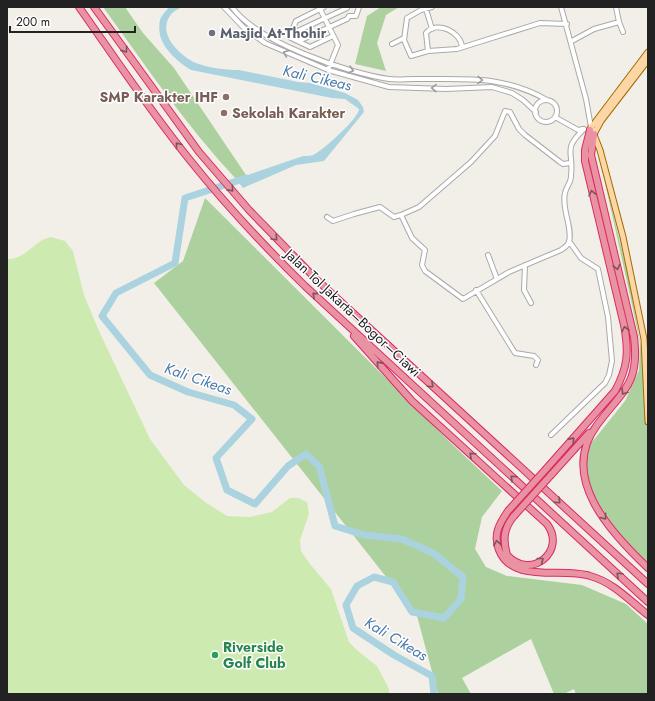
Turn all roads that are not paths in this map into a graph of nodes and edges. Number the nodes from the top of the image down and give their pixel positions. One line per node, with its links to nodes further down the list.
1 (79, 7): 48 (highway, Jalan Tol Jakarta–Bogor–Ciawi, one-way to 1)
2 (94, 7): 54 (highway, Jalan Tol Jakarta–Bogor–Ciawi, one-way to 54)
3 (224, 7): 30 (street, one-way to 3)
4 (232, 7): 28 (street)
5 (346, 7): 12 (street); 13 (street)
6 (359, 7): 12 (street)
7 (432, 7): 11 (street)
8 (562, 7): 15 (street)
9 (616, 7): 14 (street)
10 (322, 8): 13 (street); 19 (street)
11 (426, 9): 17 (street); 21 (street)
12 (349, 16): 16 (street)
13 (325, 18): 16 (street); 19 (street)
14 (620, 22): 18 (street); 23 (street)
15 (567, 24): 23 (street); 25 (street)
16 (329, 27): 20 (street); 22 (street)
17 (432, 29): 25 (street); 26 (street)
18 (623, 32)
19 (289, 36): 22 (street)
20 (333, 36): 22 (street); 31 (street)
21 (404, 40): 24 (street); 26 (street)
22 (299, 41)
23 (572, 41): 38 (street)
24 (392, 44)
25 (462, 47): 26 (street)
26 (428, 51)
27 (648, 52): 38 (main road)
28 (305, 54): 30 (street); 31 (street)
29 (648, 60): 38 (main road)
30 (304, 61): 32 (street)
31 (331, 64): 32 (street); 33 (street, one-way to 33)
32 (328, 70): 34 (street)
33 (390, 79): 34 (street); 35 (street, one-way to 35)
34 (389, 86): 36 (street, one-way to 34)
35 (547, 100): 36 (street); 37 (street)
36 (536, 112): 37 (street)
37 (555, 117): 38 (street)
38 (590, 130): 39 (street); 50 (main road); 51 (highway, one-way to 51); 56 (highway, one-way to 38, bridge)
39 (570, 163): 40 (street); 42 (street)
40 (401, 215): 41 (street); 46 (street)
41 (327, 218)
42 (569, 242): 44 (street); 52 (street)
43 (488, 255): 45 (street)
44 (525, 265): 45 (street); 47 (street)
45 (497, 279): 46 (street)
46 (476, 290): 49 (street)
47 (531, 302)
48 (330, 309): 51 (highway, one-way to 48, bridge); 55 (highway, Jalan Tol Jakarta–Bogor–Ciawi, one-way to 48)
49 (536, 364)
50 (648, 422)
51 (596, 426): 53 (highway, one-way to 53)
52 (551, 435)
53 (648, 568)
54 (648, 584)
55 (648, 602)
56 (648, 615)

